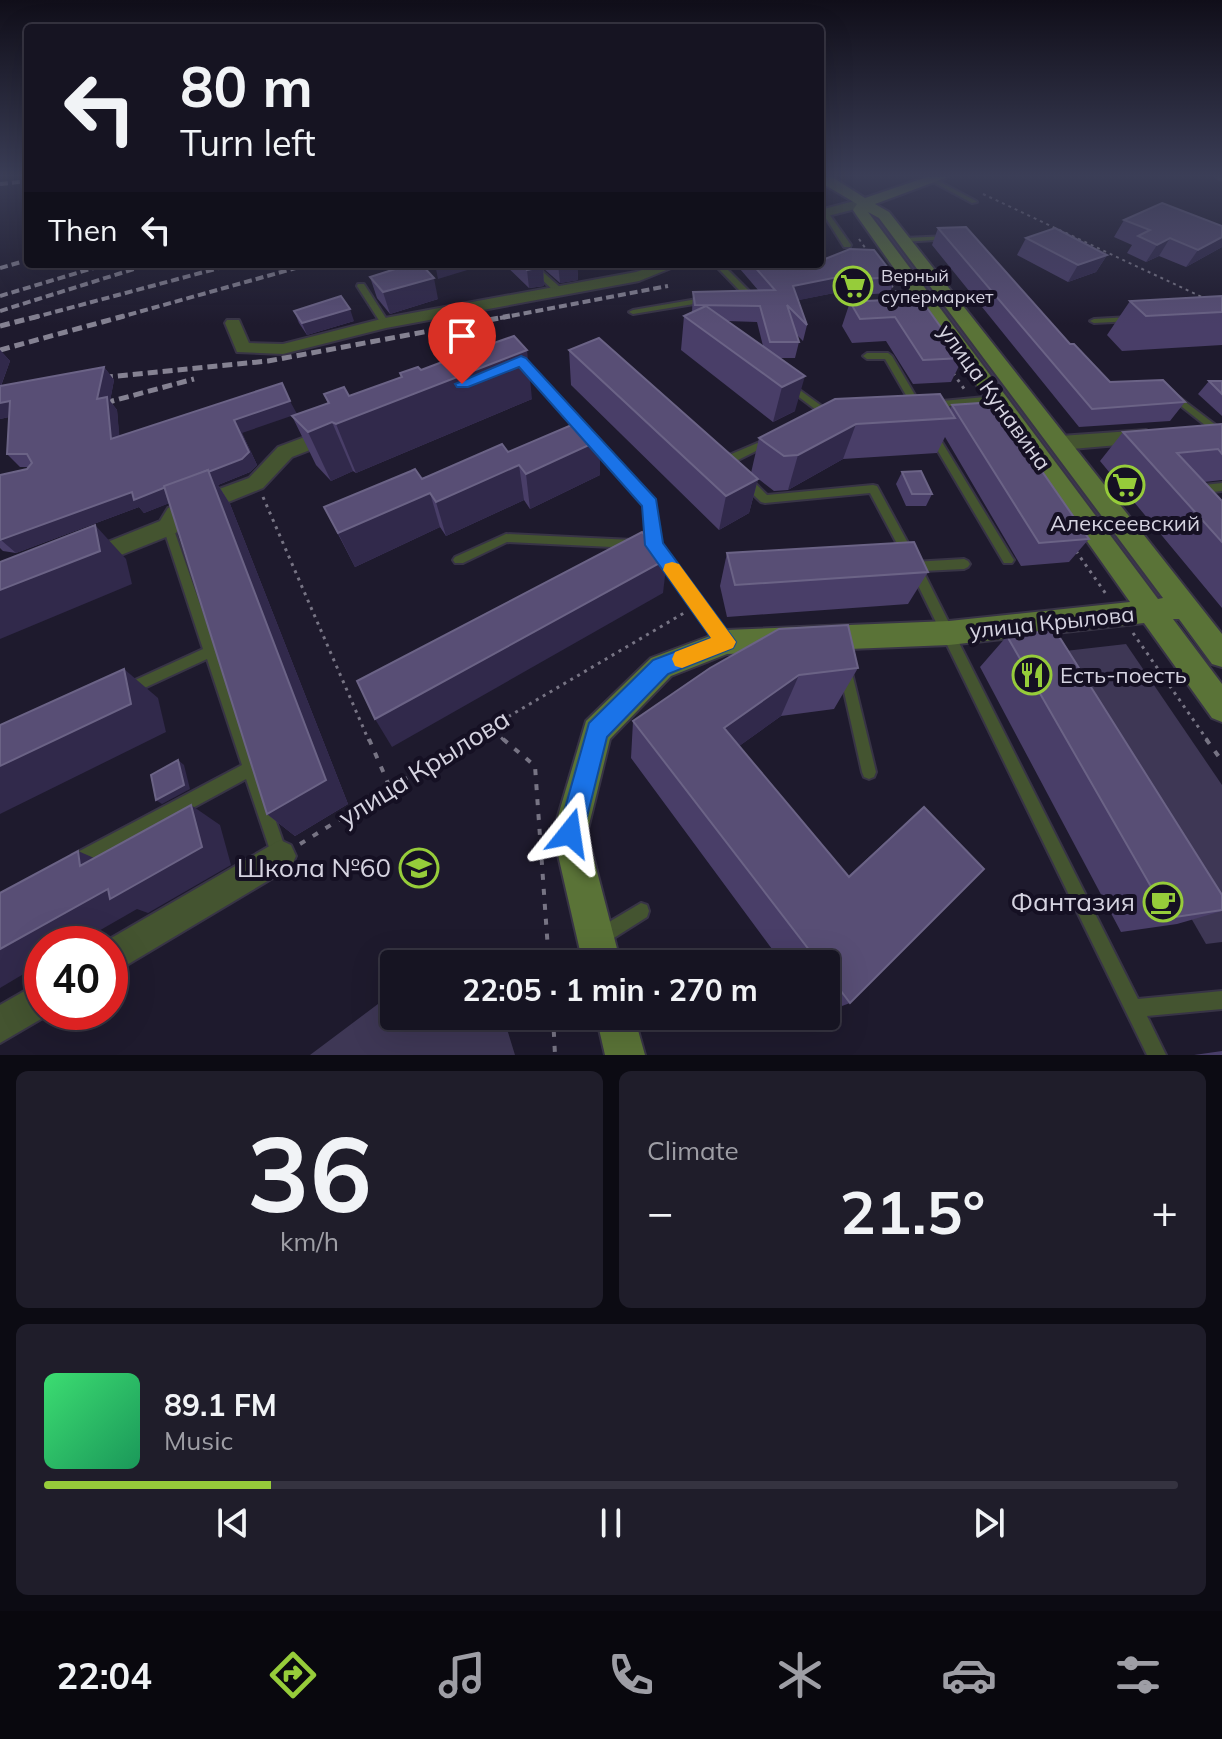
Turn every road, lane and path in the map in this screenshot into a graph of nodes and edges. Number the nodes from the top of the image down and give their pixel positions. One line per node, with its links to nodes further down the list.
1 (836, 226): 8 (lane)
2 (842, 226): 9 (path)
3 (872, 226): 30 (street, улица Кунавина)
4 (893, 226): 7 (street, улица Кунавина)
5 (1052, 226): 18 (path)
6 (955, 237): 7 (lane)
7 (904, 240): 41 (street, улица Кунавина)
8 (847, 245)
9 (870, 254)
10 (534, 268): 15 (lane)
11 (662, 268): 15 (street)
12 (722, 268): 16 (lane)
13 (887, 278): 19 (path)
14 (361, 286): 24 (lane)
15 (560, 292): 24 (street)
16 (731, 296)
17 (717, 298): 20 (lane)
18 (1214, 302)
19 (904, 303)
20 (633, 312)
21 (1142, 319): 22 (lane)
22 (1094, 321)
23 (233, 323): 24 (street)
24 (385, 323)
25 (867, 356): 32 (lane)
26 (514, 364): 40 (lane)
27 (947, 365): 31 (path)
28 (781, 379): 35 (lane)
29 (1168, 392): 38 (lane)
30 (996, 399): 31 (lane); 60 (street, улица Кунавина)
31 (973, 402): 32 (lane)
32 (917, 406): 33 (lane); 53 (lane)
33 (902, 408)
34 (842, 412): 35 (lane)
35 (827, 414): 36 (lane)
36 (812, 420)
37 (359, 424): 45 (street)
38 (1220, 431): 41 (street)
39 (784, 434): 44 (lane)
40 (596, 441): 42 (lane); 50 (lane)
41 (1060, 443): 59 (street, улица Кунавина)
42 (581, 445)
43 (714, 451): 44 (lane)
44 (726, 461): 56 (lane)
45 (256, 483): 48 (street); 73 (path)
46 (1222, 487): 47 (lane)
47 (1192, 502)
48 (168, 527): 55 (street); 65 (lane)
49 (1069, 539): 61 (path)
50 (654, 545): 51 (lane); 52 (lane); 58 (lane)
51 (459, 560)
52 (626, 560)
53 (1008, 560)
54 (964, 564): 56 (lane)
55 (70, 566)
56 (915, 567): 57 (lane); 62 (lane)
57 (900, 568)
58 (698, 605): 64 (lane); 69 (path, улица Крылова)
59 (1185, 607): 60 (street, улица Крылова); 66 (street, улица Кунавина)
60 (1152, 612): 61 (street, улица Крылова); 68 (street, улица Кунавина)
61 (1121, 614): 62 (street, улица Крылова); 70 (path)
62 (949, 633): 63 (street, улица Крылова); 82 (lane)
63 (838, 637): 64 (street, улица Крылова); 72 (lane)
64 (726, 642): 79 (street, улица Крылова)
65 (211, 651): 67 (lane); 71 (lane)
66 (1222, 655)
67 (112, 697)
68 (1222, 708)
69 (489, 727): 73 (path, улица Крылова); 78 (path)
70 (1222, 761)
71 (250, 769): 74 (lane); 75 (lane)
72 (869, 772)
73 (391, 790): 74 (path, улица Крылова)
74 (280, 856): 77 (street)
75 (69, 866)
76 (641, 911): 80 (lane)
77 (128, 947)
78 (548, 950)
79 (599, 950)
80 (601, 950)
81 (1222, 1000): 82 (lane)
82 (1133, 1008): 89 (lane)
83 (24, 1010): 84 (street)
84 (0, 1025)
85 (554, 1030): 87 (path)
86 (619, 1030): 88 (street)
87 (555, 1055)
88 (625, 1055)
89 (1157, 1055)

